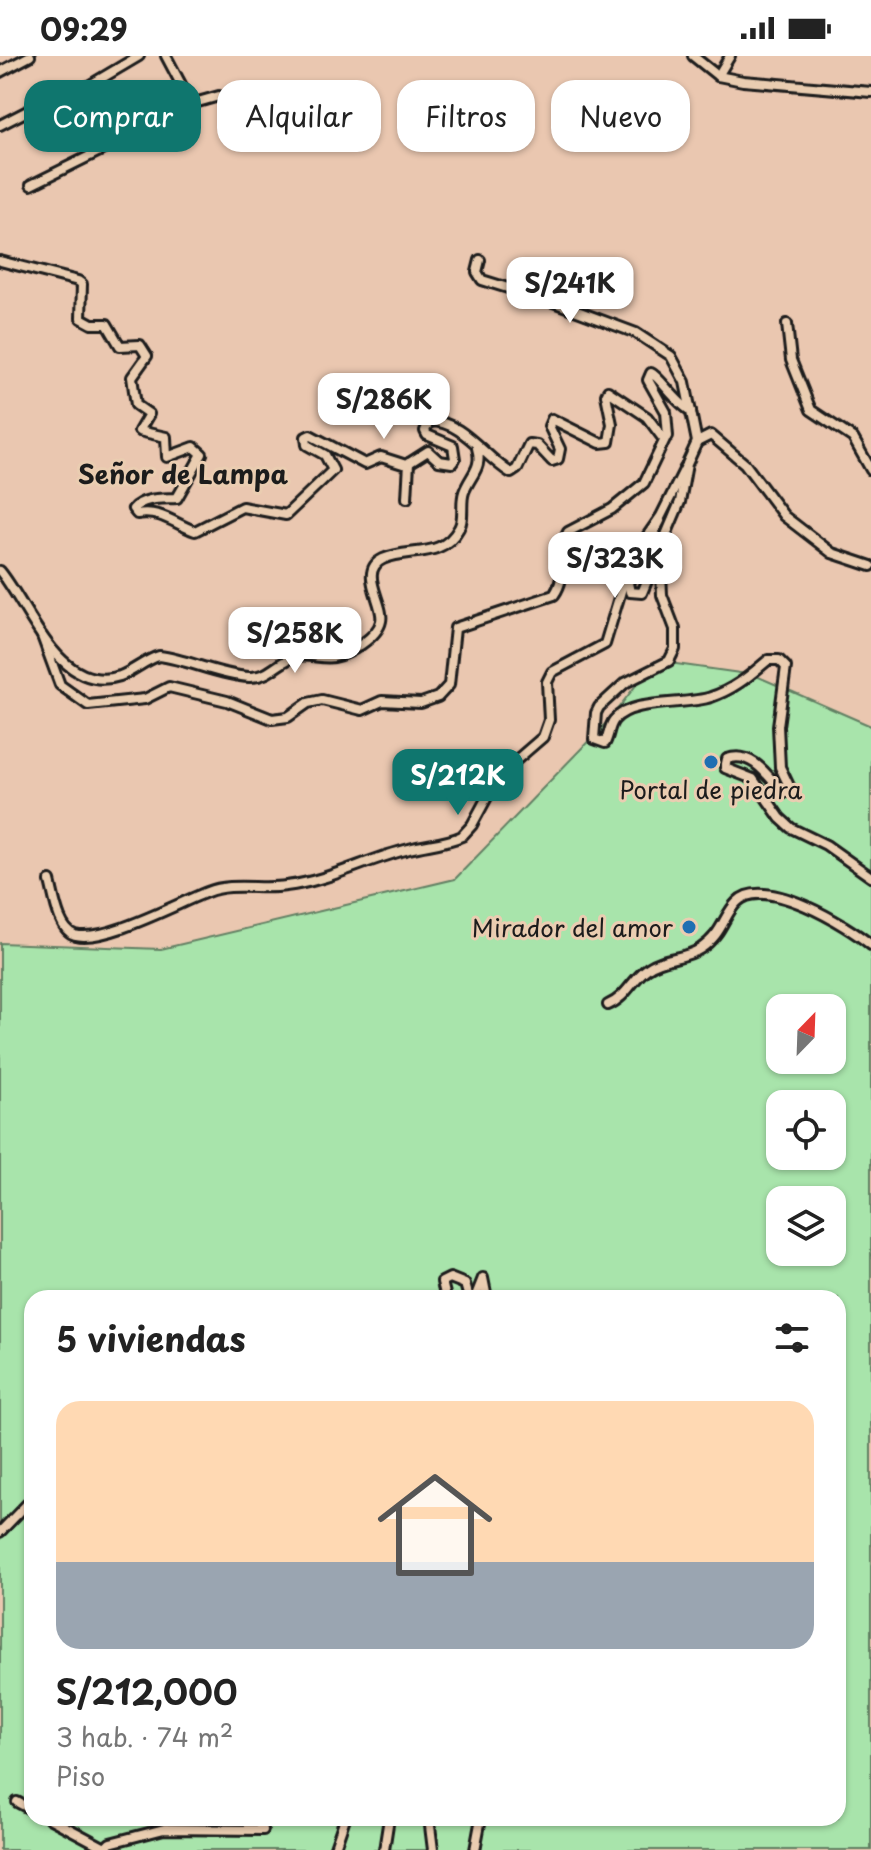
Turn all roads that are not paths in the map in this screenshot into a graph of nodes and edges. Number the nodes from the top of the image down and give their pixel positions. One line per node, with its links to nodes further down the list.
1 (30, 56): 6 (street)
2 (139, 56): 10 (street)
3 (166, 56): 8 (street)
4 (693, 56): 7 (street)
5 (730, 56): 7 (street)
6 (0, 72)
7 (718, 76): 9 (street)
8 (179, 80)
9 (871, 92)
10 (0, 125)
11 (98, 152): 12 (street)
12 (31, 185)
13 (480, 260): 17 (street)
14 (0, 261): 22 (street)
15 (787, 324): 24 (street)
16 (355, 399): 18 (street)
17 (691, 411): 19 (street); 20 (street)
18 (429, 421): 21 (street); 22 (street)
19 (666, 437): 21 (street); 30 (street)
20 (697, 442): 23 (street); 28 (street)
21 (477, 447): 30 (street)
22 (409, 463): 25 (street)
23 (687, 464): 26 (street); 27 (street)
24 (871, 470)
25 (407, 498)
26 (661, 516): 27 (street); 32 (street)
27 (660, 549): 31 (street)
28 (871, 566)
29 (0, 571): 30 (street)
30 (42, 636)
31 (871, 877)
32 (50, 881)
33 (871, 945): 34 (street)
34 (608, 1005)
35 (444, 1290): 36 (street)
36 (468, 1290)
37 (476, 1290): 38 (street)
38 (485, 1290)
39 (24, 1507): 40 (street)
40 (0, 1532)
41 (17, 1802): 42 (street)
42 (24, 1806)
43 (64, 1826): 49 (street)
44 (342, 1826): 50 (street)
45 (386, 1826): 51 (street)
46 (430, 1826): 52 (street)
47 (480, 1826): 53 (street)
48 (263, 1830): 49 (street)
49 (107, 1849)
50 (334, 1850)
51 (384, 1850)
52 (433, 1850)
53 (475, 1850)

